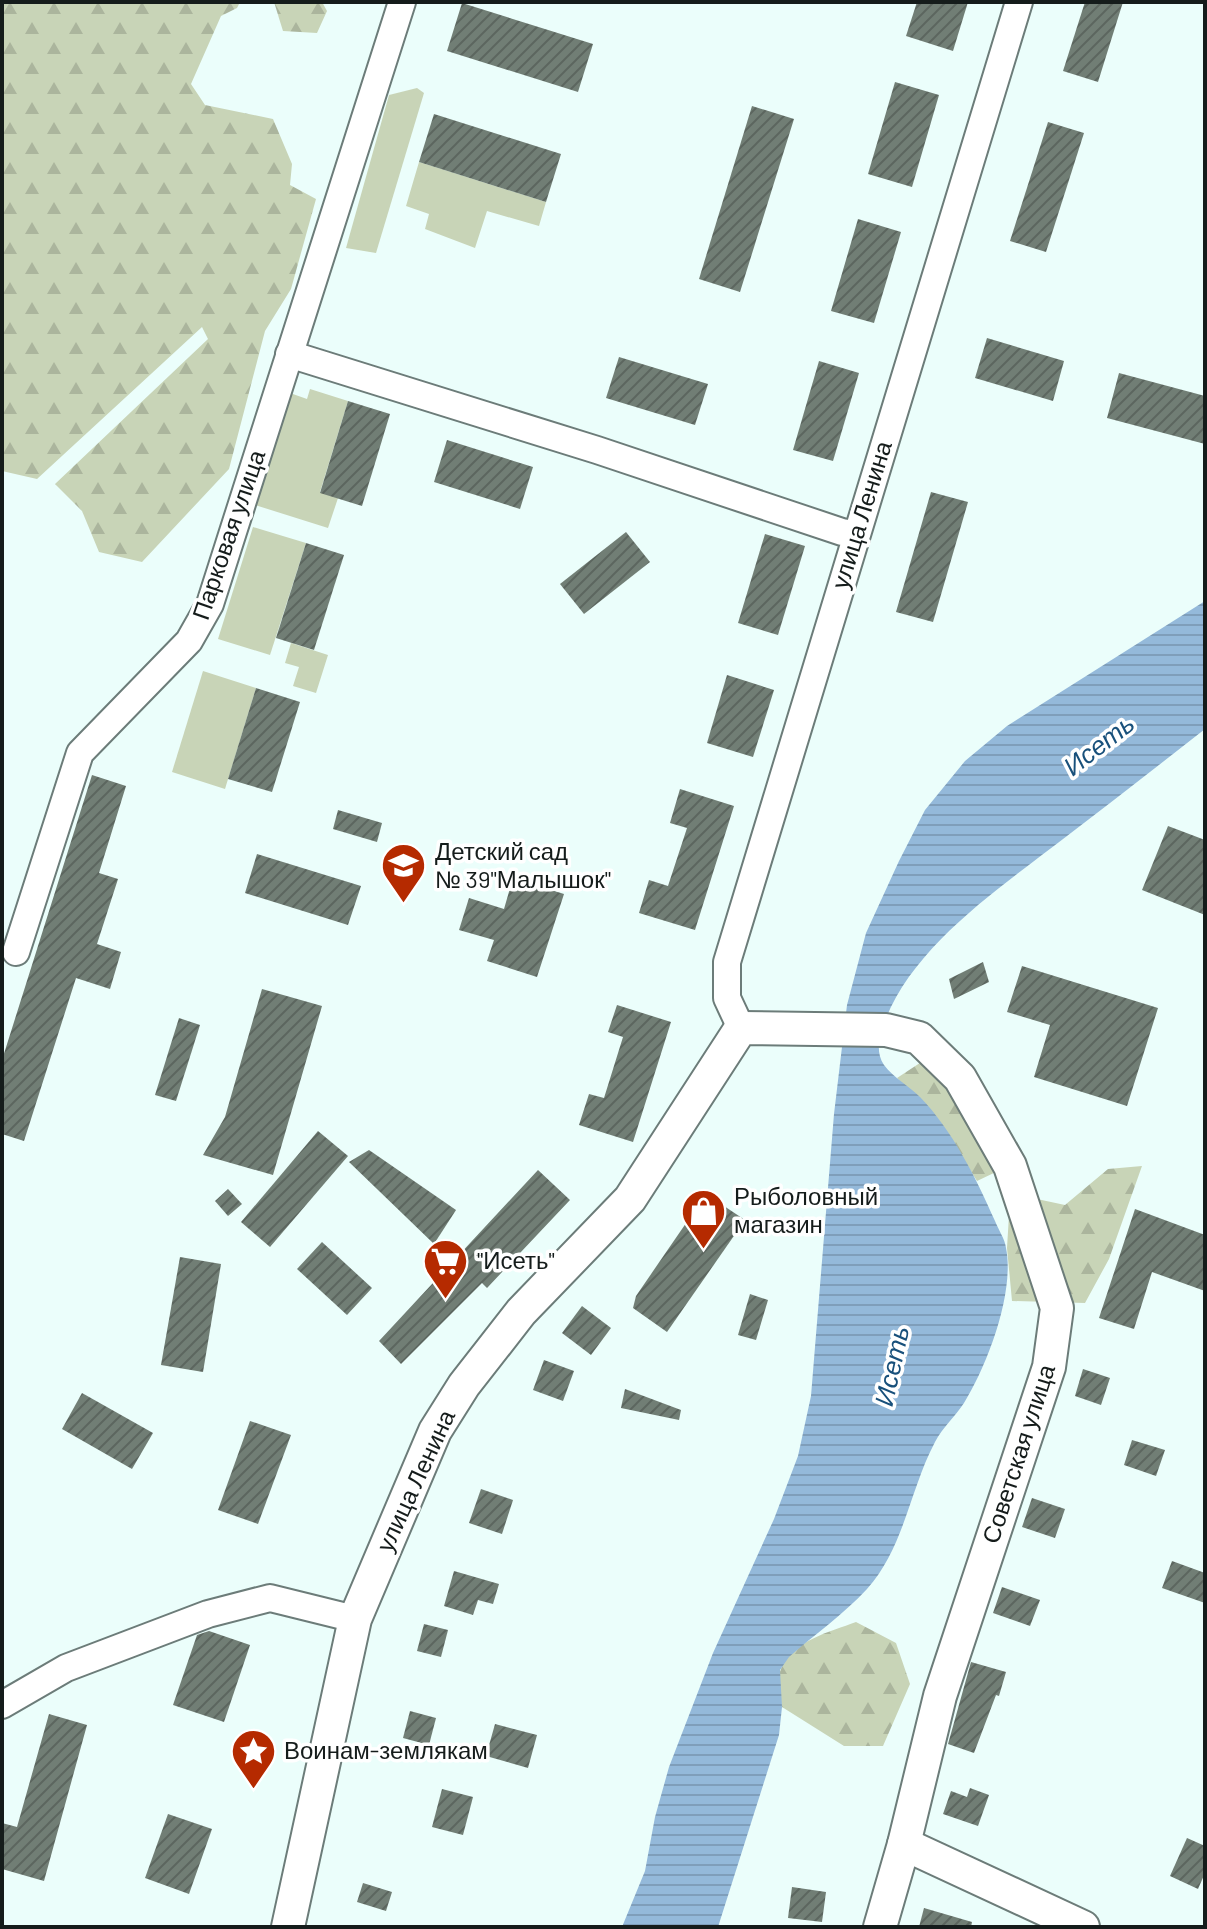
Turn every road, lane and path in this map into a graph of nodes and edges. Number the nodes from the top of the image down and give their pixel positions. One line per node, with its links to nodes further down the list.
1 (402, 2): 3 (street, Парковая улица)
2 (1019, 2): 4 (street, улица Ленина)
3 (289, 354): 4 (street); 5 (street, Парковая улица)
4 (855, 534): 6 (street, улица Ленина)
5 (16, 952)
6 (741, 1028): 7 (street, улица Ленина); 9 (street, Советская улица)
7 (355, 1619): 8 (street); 10 (street, улица Ленина)
8 (2, 1705)
9 (904, 1844): 11 (street, Советская улица); 12 (street)
10 (288, 1927)
11 (880, 1927)
12 (1083, 1927)

